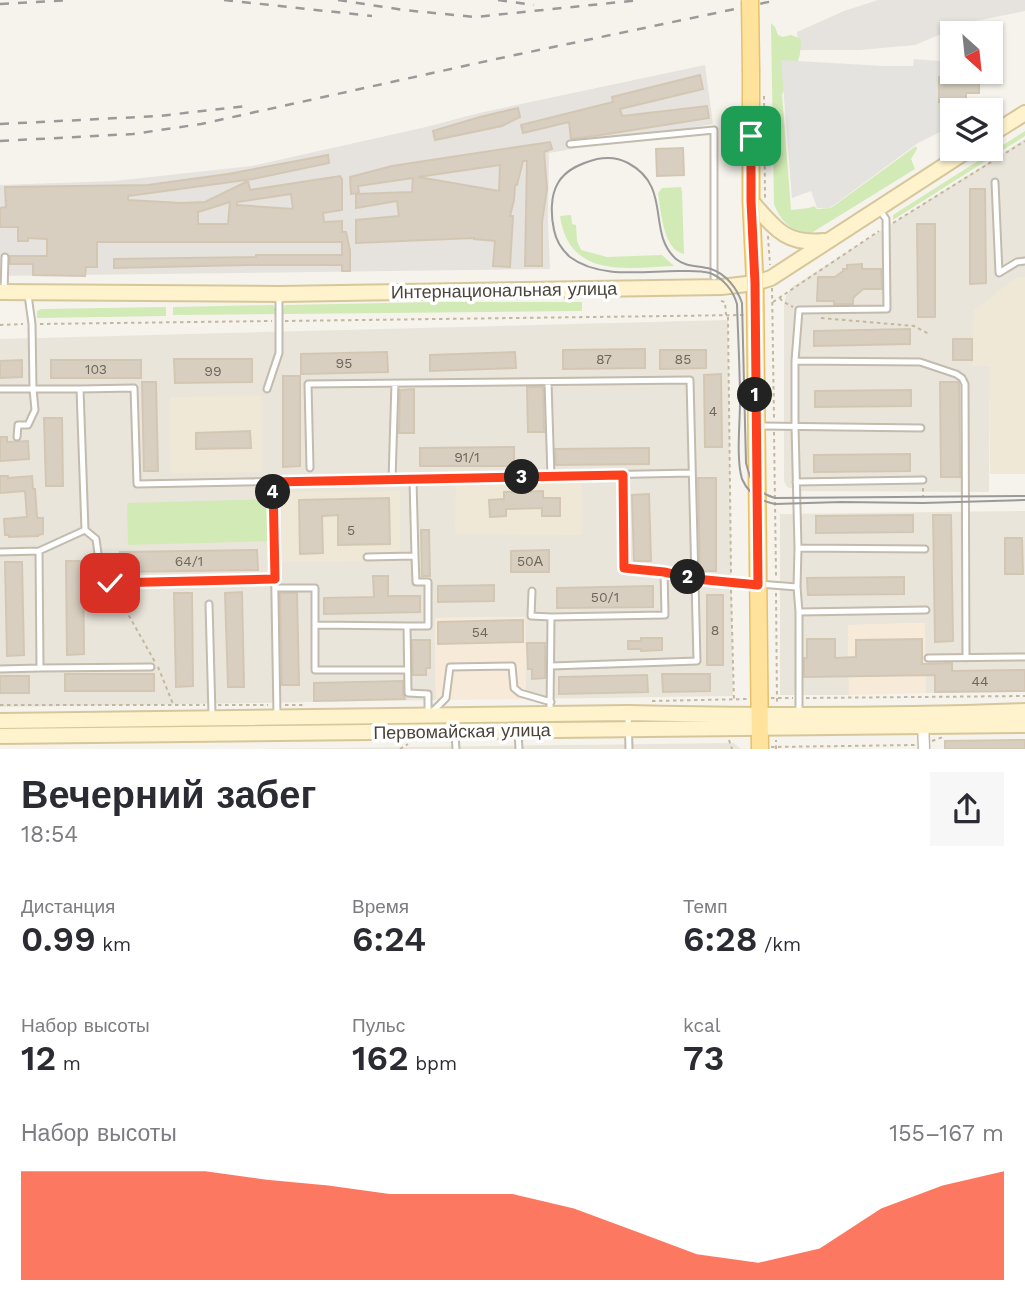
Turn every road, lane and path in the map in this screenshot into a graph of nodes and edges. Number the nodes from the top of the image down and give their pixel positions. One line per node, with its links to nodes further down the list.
1 (750, 0): 9 (main road, bridge)
2 (764, 87): 11 (path)
3 (1025, 113): 4 (main road)
4 (1003, 127)
5 (1025, 141): 12 (path)
6 (570, 144): 16 (lane)
7 (951, 161): 10 (main road, Интернациональная улица)
8 (995, 181): 15 (lane)
9 (751, 201): 11 (main road); 18 (main road)
10 (878, 208): 12 (lane); 13 (main road, Интернациональная улица)
11 (767, 220): 13 (main road); 17 (path)
12 (886, 227): 22 (path); 25 (lane)
13 (826, 241): 17 (main road, Интернациональная улица)
14 (5, 257): 20 (lane)
15 (1025, 261)
16 (714, 277)
17 (771, 278): 18 (main road, Интернациональная улица); 24 (path)
18 (755, 283): 21 (main road, Интернациональная улица); 38 (main road)
19 (27, 291): 20 (main road, Интернациональная улица); 21 (main road, Интернациональная улица); 28 (lane)
20 (2, 292)
21 (279, 294): 27 (lane)
22 (780, 297): 24 (path); 25 (path)
23 (721, 301): 26 (path)
24 (772, 302): 39 (path)
25 (799, 310): 30 (path); 31 (lane)
26 (726, 316): 27 (path); 63 (path)
27 (279, 321): 28 (path); 37 (lane)
28 (32, 324): 29 (path); 35 (lane)
29 (0, 325)
30 (929, 334)
31 (795, 361): 40 (lane); 78 (lane)
32 (548, 382): 33 (lane); 44 (lane); 46 (lane)
33 (395, 383): 43 (lane); 47 (lane)
34 (0, 389): 35 (lane)
35 (33, 389): 36 (lane); 42 (lane)
36 (80, 389): 50 (lane); 53 (lane)
37 (267, 389)
38 (756, 426): 39 (lane); 65 (main road)
39 (774, 426): 40 (lane); 66 (path)
40 (795, 426): 41 (lane); 51 (lane)
41 (921, 428)
42 (17, 438)
43 (310, 468)
44 (692, 473): 45 (lane); 62 (lane)
45 (623, 475): 46 (lane); 60 (lane)
46 (551, 477): 48 (lane)
47 (392, 480): 48 (lane); 50 (lane)
48 (413, 480): 58 (lane)
49 (923, 480): 51 (lane); 52 (path)
50 (273, 482): 61 (lane)
51 (796, 482): 54 (lane)
52 (923, 497)
53 (85, 530): 56 (lane); 64 (lane)
54 (798, 548): 55 (lane); 67 (lane)
55 (925, 549)
56 (39, 551): 57 (lane); 81 (lane)
57 (0, 552)
58 (415, 556): 59 (lane); 75 (lane)
59 (367, 557)
60 (664, 572): 62 (lane); 73 (lane)
61 (275, 579): 64 (lane); 68 (lane)
62 (696, 579): 63 (lane); 79 (lane)
63 (731, 582): 65 (lane); 88 (path)
64 (110, 583): 90 (path)
65 (758, 585): 66 (lane); 97 (main road)
66 (776, 586): 67 (lane); 85 (path)
67 (797, 587): 72 (lane)
68 (275, 588): 74 (lane); 93 (lane)
69 (532, 591): 73 (lane)
70 (209, 604): 95 (lane)
71 (926, 610): 72 (lane)
72 (799, 611): 86 (lane)
73 (551, 617): 79 (lane)
74 (315, 625): 75 (lane); 83 (lane)
75 (407, 626): 83 (lane)
76 (1025, 657): 78 (lane)
77 (928, 658): 78 (lane)
78 (966, 658)
79 (551, 666): 92 (lane)
80 (150, 667): 81 (lane)
81 (40, 668): 82 (lane)
82 (0, 669)
83 (407, 670): 100 (lane)
84 (1025, 696): 86 (path)
85 (777, 698): 86 (path); 97 (path)
86 (798, 698): 99 (lane)
87 (642, 701): 88 (path)
88 (734, 701): 97 (path)
89 (0, 705): 90 (path)
90 (174, 705): 95 (path)
91 (309, 705): 93 (path)
92 (550, 708): 96 (main road, Первомайская улица); 98 (main road, Первомайская улица); 100 (lane)
93 (277, 711): 95 (path); 100 (main road, Первомайская улица); 101 (main road, Первомайская улица)
94 (1025, 711): 102 (main road, Первомайская улица)
95 (212, 712): 101 (main road, Первомайская улица); 103 (main road, Первомайская улица)
96 (628, 713): 97 (main road, Первомайская улица); 105 (lane)
97 (759, 713): 99 (main road, Первомайская улица); 102 (main road, Первомайская улица); 105 (main road, Первомайская улица); 111 (main road)
98 (517, 715): 100 (main road, Первомайская улица); 106 (lane)
99 (799, 715): 102 (main road, Первомайская улица)
100 (428, 716)
101 (229, 718): 108 (main road)
102 (923, 720): 104 (main road, Первомайская улица); 110 (street)
103 (0, 721)
104 (1025, 725)
105 (628, 729): 106 (main road, Первомайская улица); 117 (lane)
106 (517, 730): 107 (main road, Первомайская улица); 116 (lane)
107 (455, 731): 108 (main road, Первомайская улица); 115 (lane)
108 (229, 733): 109 (main road, Первомайская улица); 114 (main road)
109 (0, 736)
110 (923, 747): 113 (path)
111 (770, 748): 112 (path)
112 (835, 748): 113 (path)
113 (854, 748)
114 (232, 749)
115 (456, 749)
116 (519, 749)
117 (629, 749)

